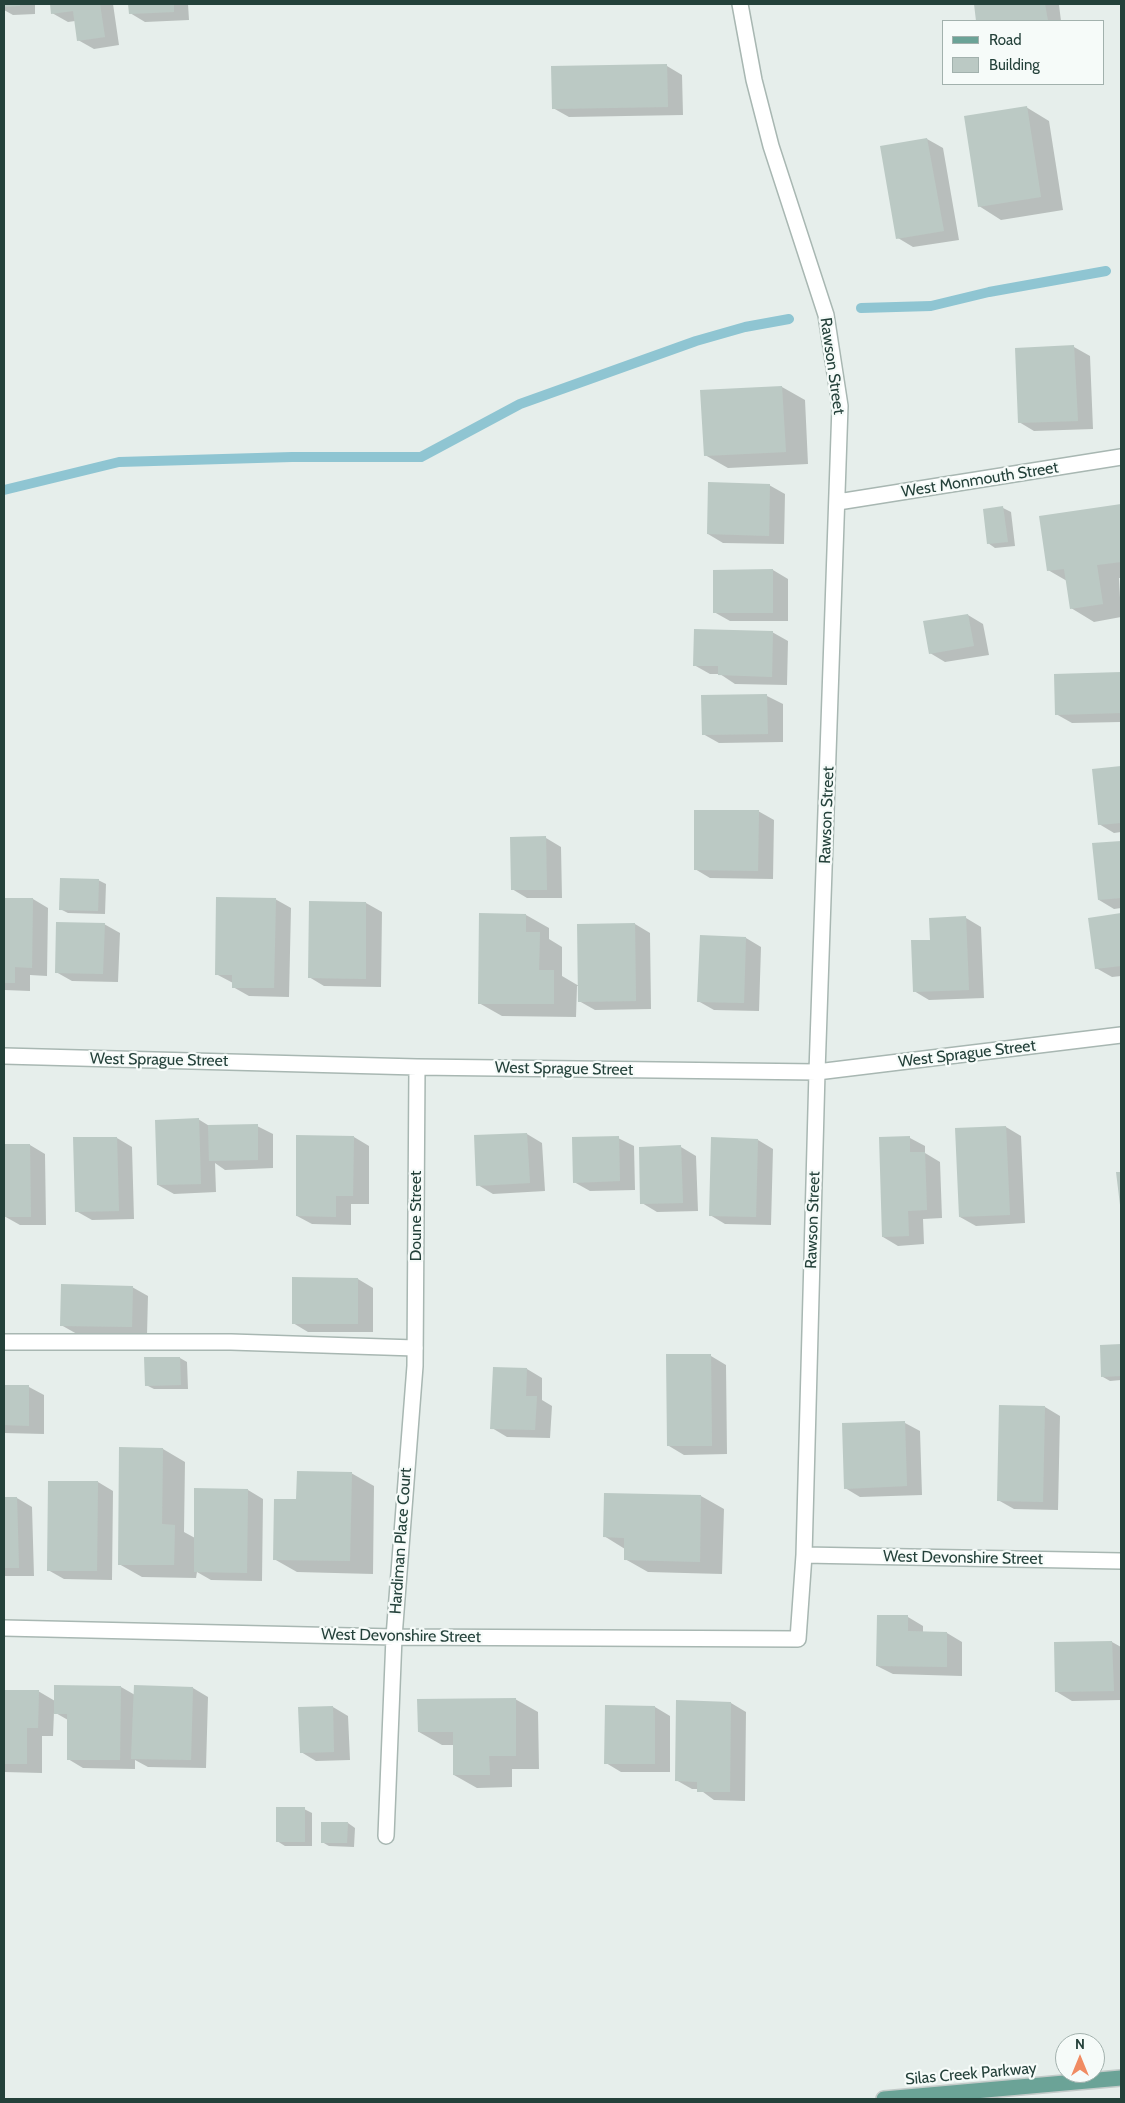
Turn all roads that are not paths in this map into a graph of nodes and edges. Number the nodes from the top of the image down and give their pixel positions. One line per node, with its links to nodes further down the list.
1 (740, 4): 3 (street, Rawson Street)
2 (1121, 457): 3 (street, West Monmouth Street)
3 (838, 502): 7 (street, Rawson Street)
4 (1121, 1036): 7 (street, West Sprague Street)
5 (4, 1056): 6 (street, West Sprague Street)
6 (417, 1067): 7 (street, West Sprague Street); 9 (street, Doune Street)
7 (817, 1072): 11 (street, Rawson Street)
8 (4, 1342): 9 (street)
9 (415, 1348): 10 (street, Doune Street)
10 (415, 1366): 14 (street, Hardiman Place Court)
11 (804, 1555): 12 (street, West Devonshire Street); 15 (street, Rawson Street)
12 (1121, 1561)
13 (4, 1628): 14 (street, West Devonshire Street)
14 (394, 1636): 15 (street, West Devonshire Street); 16 (street, Hardiman Place Court)
15 (798, 1639)
16 (386, 1836)
17 (1121, 2078): 18 (main road, Silas Creek Parkway)
18 (884, 2099)

